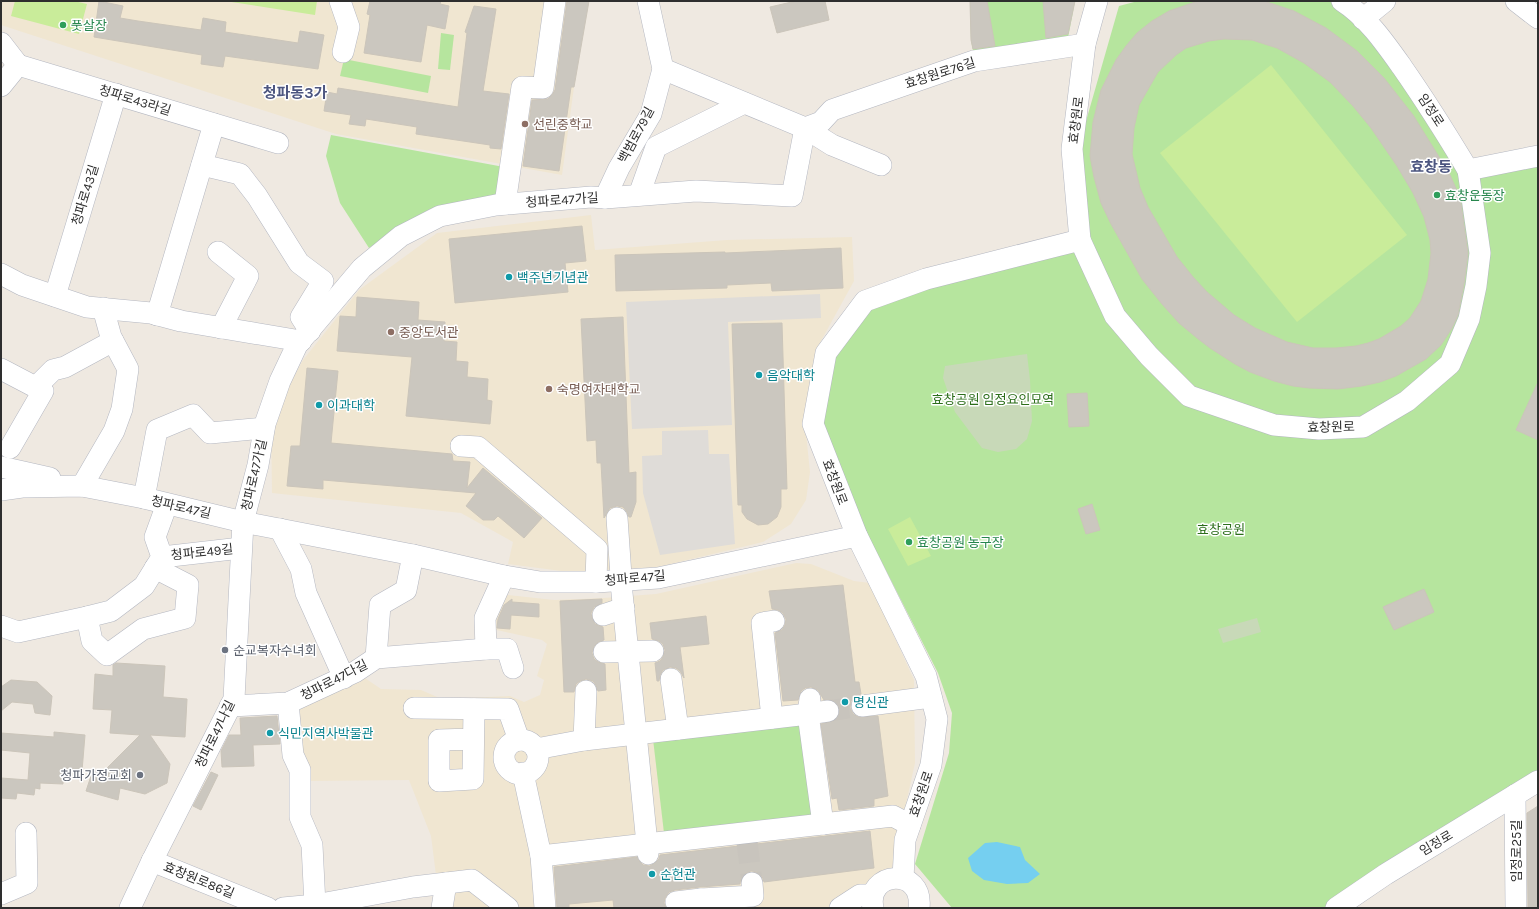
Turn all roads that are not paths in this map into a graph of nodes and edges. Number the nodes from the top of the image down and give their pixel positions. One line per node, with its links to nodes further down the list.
1 (340, 1): 12 (street)
2 (555, 1): 27 (street)
3 (648, 1): 14 (street, 백범로79길)
4 (1096, 1): 11 (street, 효창원로)
5 (1342, 1): 9 (street, 임정로)
6 (1385, 1): 9 (street)
7 (1516, 1): 8 (street)
8 (1538, 18)
9 (1363, 19): 24 (street, 임정로)
10 (1, 43): 13 (street)
11 (1085, 44): 19 (street, 효창원로76길); 28 (street, 효창원로)
12 (343, 52)
13 (18, 65): 15 (street); 16 (street, 청파로43라길)
14 (663, 70): 17 (street); 26 (street, 백범로79길)
15 (1, 86)
16 (116, 94): 18 (street, 청파로43라길); 31 (street, 청파로43길)
17 (744, 103): 19 (street); 25 (street)
18 (214, 124): 20 (street, 청파로43라길); 22 (street)
19 (805, 128): 23 (street); 25 (street, 청파로47가길)
20 (278, 142)
21 (1538, 156): 24 (street)
22 (202, 165): 33 (street); 35 (street)
23 (881, 165)
24 (1468, 170): 28 (street, 효창원로)
25 (639, 195): 26 (street, 청파로47가길)
26 (605, 198): 27 (street, 청파로47가길)
27 (505, 204): 35 (street, 청파로47가길)
28 (1080, 240): 50 (street, 효창원로)
29 (218, 252): 34 (street)
30 (1, 274): 31 (street)
31 (55, 296): 32 (street)
32 (103, 308): 33 (street); 36 (street)
33 (157, 315): 34 (street)
34 (221, 328): 35 (street)
35 (305, 336): 39 (street, 청파로47가길)
36 (113, 341): 38 (street); 43 (street)
37 (1, 368): 38 (street)
38 (36, 387): 40 (street)
39 (264, 428): 45 (street, 청파로47가길); 48 (street, 청파로47가길)
40 (5, 445): 42 (street)
41 (461, 446): 55 (street)
42 (2, 467): 43 (street)
43 (82, 486): 44 (street, 청파로47길); 45 (street, 청파로47길)
44 (1, 490)
45 (144, 498): 46 (street, 청파로47길)
46 (167, 504): 48 (street, 청파로47길); 53 (street, 청파로49길)
47 (617, 518): 56 (street)
48 (243, 522): 49 (street, 청파로47길); 51 (street, 청파로47나길)
49 (280, 529): 52 (street, 청파로47길); 67 (street)
50 (857, 536): 55 (street, 청파로47길); 70 (street, 효창원로)
51 (241, 548): 53 (street, 청파로49길); 72 (street, 청파로47나길)
52 (413, 555): 54 (street, 청파로47길); 65 (street)
53 (159, 562): 58 (street, 청파로49길); 58 (street, 청파로49길)
54 (504, 576): 55 (street, 청파로47길); 61 (street)
55 (596, 582)
56 (624, 608): 57 (street); 64 (street)
57 (603, 615)
58 (87, 617): 60 (street, 청파로49길)
59 (774, 621): 76 (street)
60 (1, 626)
61 (486, 649): 65 (street, 청파로47다길); 66 (street, 청파로47다길)
62 (654, 651): 64 (street)
63 (604, 652): 64 (street)
64 (628, 652): 78 (street)
65 (376, 658): 67 (street, 청파로47다길)
66 (513, 668)
67 (344, 678): 71 (street, 청파로47다길)
68 (671, 679): 77 (street)
69 (586, 691): 80 (street)
70 (931, 697): 73 (street); 86 (street, 효창원로)
71 (288, 703): 72 (street, 청파로47다길); 99 (street)
72 (230, 706): 90 (street, 청파로47나길)
73 (862, 706)
74 (414, 708): 75 (street)
75 (474, 709): 79 (street); 81 (street)
76 (772, 718): 77 (street); 85 (street)
77 (678, 729): 78 (street)
78 (636, 734): 80 (street); 88 (street)
79 (473, 739)
80 (584, 740): 81 (street)
81 (527, 744): 82 (street); 82 (street)
82 (523, 773): 89 (street)
83 (1538, 781): 84 (street, 임정로)
84 (1515, 795): 108 (street, 임정로); 109 (street, 임정로25길)
85 (822, 824): 86 (street); 88 (street)
86 (910, 825): 91 (street, 효창원로)
87 (26, 833): 94 (street)
88 (647, 849): 89 (street)
89 (541, 856): 105 (street)
90 (152, 861): 100 (street, 효창원로86길); 101 (street, 청파로47나길)
91 (902, 878): 97 (street); 107 (street)
92 (446, 883): 95 (street); 103 (street); 104 (street)
93 (752, 883): 98 (street)
94 (1, 894)
95 (368, 902): 99 (street)
96 (676, 902): 98 (street)
97 (873, 902): 106 (street)
98 (704, 903)
99 (315, 905): 102 (street)
100 (261, 907)
101 (130, 908)
102 (283, 908)
103 (442, 908)
104 (508, 908)
105 (545, 908)
106 (840, 908)
107 (919, 908)
108 (1336, 908)
109 (1516, 908)

